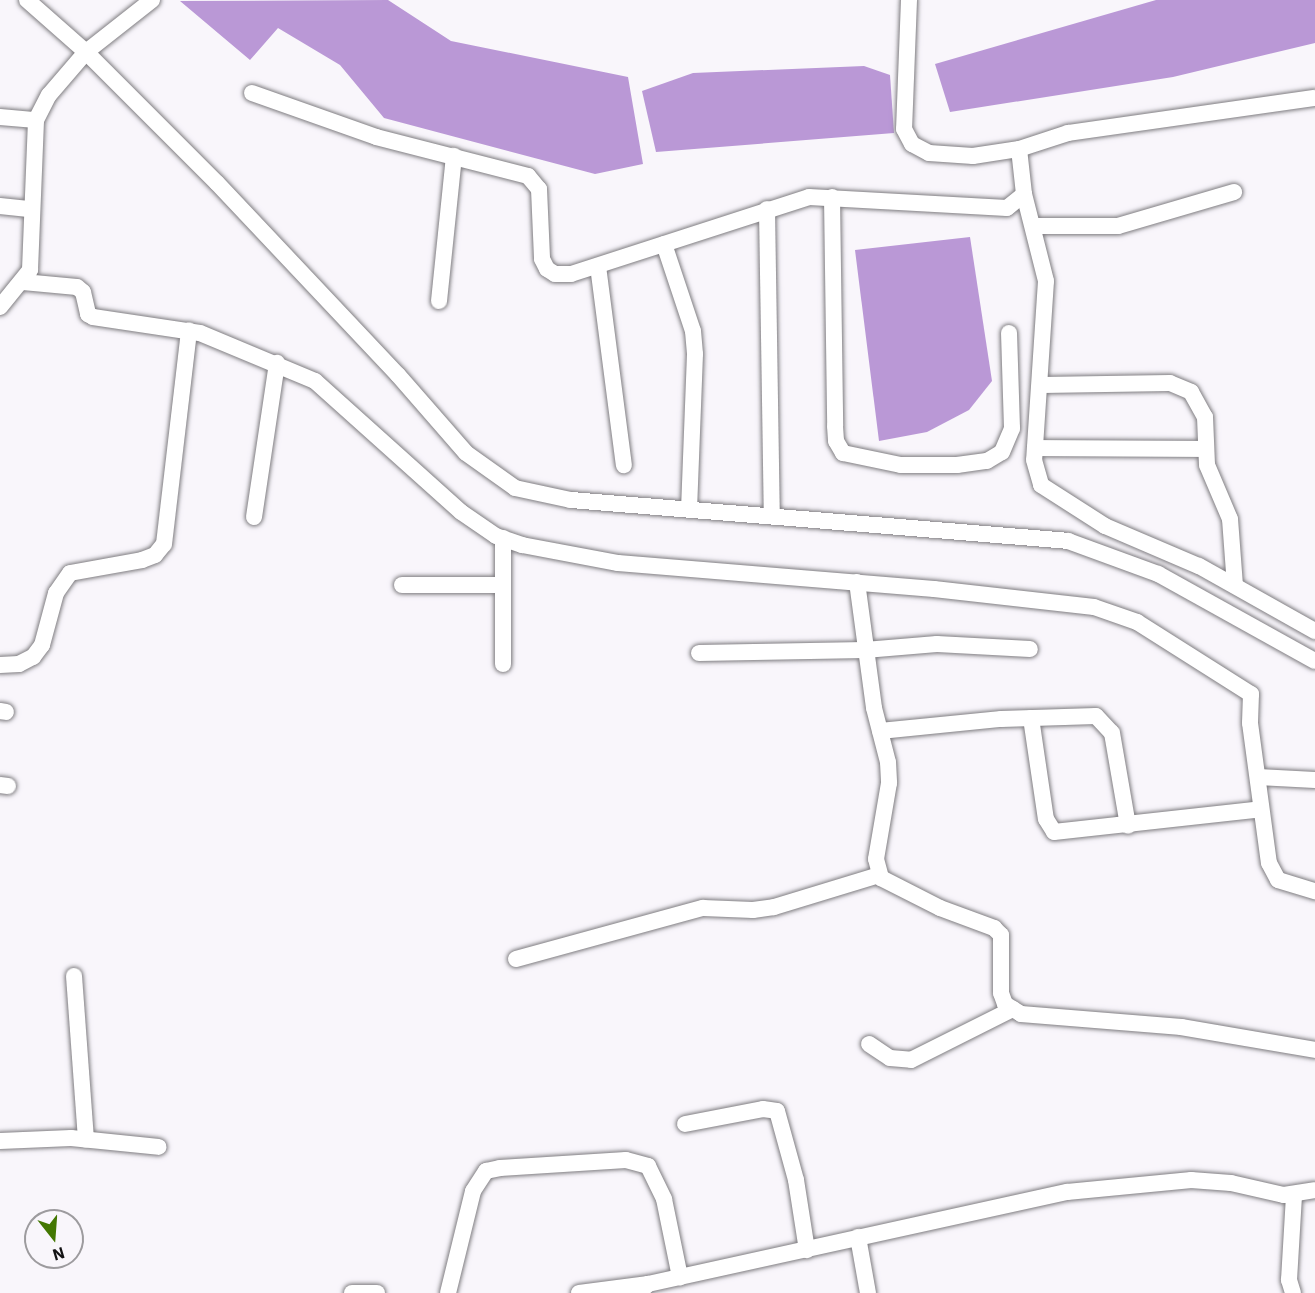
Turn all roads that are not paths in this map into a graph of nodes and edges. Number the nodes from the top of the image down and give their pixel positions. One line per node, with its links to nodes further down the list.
1 (27, 0): 4 (street)
2 (152, 0): 4 (street)
3 (909, 0): 9 (street)
4 (92, 47): 8 (street); 30 (street)
5 (252, 93): 10 (street)
6 (1315, 99): 9 (street)
7 (0, 117): 8 (street)
8 (36, 120): 15 (street)
9 (1019, 149): 12 (street)
10 (454, 156): 19 (street); 21 (street)
11 (1234, 192): 17 (street)
12 (1024, 194): 13 (street); 17 (street)
13 (832, 197): 16 (street); 24 (street)
14 (0, 206): 15 (street)
15 (31, 209): 20 (street)
16 (767, 209): 18 (street); 31 (street)
17 (1034, 226): 26 (street)
18 (664, 244): 19 (street); 30 (street)
19 (598, 266): 29 (street)
20 (23, 282): 22 (street); 23 (street)
21 (439, 301)
22 (0, 307)
23 (189, 330): 25 (street); 44 (street)
24 (1009, 333)
25 (277, 363): 32 (street); 33 (street)
26 (1042, 385): 27 (street); 28 (street)
27 (1035, 448): 28 (street); 37 (street)
28 (1204, 449): 37 (street)
29 (624, 465)
30 (689, 508): 31 (street)
31 (772, 515): 42 (street)
32 (254, 517)
33 (503, 538): 34 (street); 36 (street)
34 (857, 582): 40 (street); 47 (street)
35 (402, 585): 36 (street)
36 (503, 585): 43 (street)
37 (1235, 585): 38 (street)
38 (1315, 631)
39 (1030, 649): 40 (street)
40 (865, 650): 41 (street); 46 (street)
41 (699, 654)
42 (1315, 661)
43 (503, 664)
44 (0, 665)
45 (1031, 718): 46 (street); 50 (street); 50 (street)
46 (880, 731): 51 (street)
47 (1258, 777): 48 (street); 49 (street)
48 (1315, 780)
49 (1261, 809): 50 (street); 52 (street)
50 (1128, 826)
51 (879, 875): 53 (street); 55 (street)
52 (1315, 891)
53 (516, 959)
54 (74, 976): 59 (street)
55 (1013, 1009): 56 (street); 57 (street)
56 (869, 1044)
57 (1315, 1050)
58 (685, 1124): 65 (street)
59 (86, 1140): 60 (street); 61 (street)
60 (0, 1141)
61 (159, 1147)
62 (1315, 1190): 63 (street)
63 (1294, 1196): 64 (street); 73 (street)
64 (858, 1237): 65 (street); 72 (street)
65 (807, 1250): 66 (street)
66 (680, 1277): 67 (street); 70 (street)
67 (644, 1288): 71 (street)
68 (352, 1293): 69 (street)
69 (377, 1293)
70 (448, 1293)
71 (579, 1293)
72 (868, 1293)
73 (1293, 1293)

